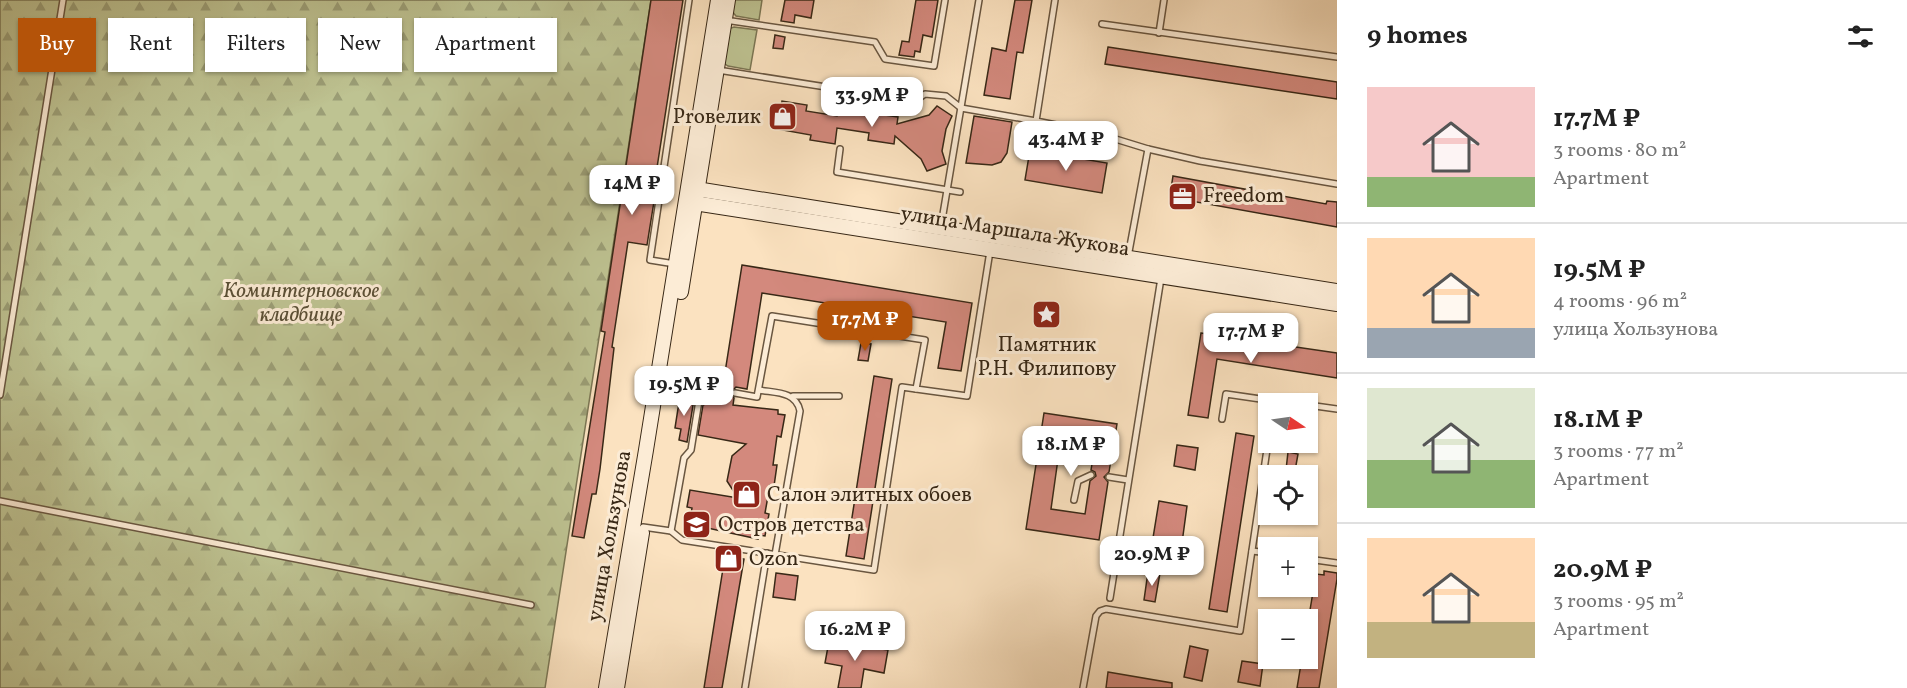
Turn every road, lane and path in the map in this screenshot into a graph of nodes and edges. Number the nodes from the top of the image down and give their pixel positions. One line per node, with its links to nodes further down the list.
1 (63, 0): 35 (lane)
2 (689, 0): 24 (lane)
3 (718, 0): 9 (main road, улица Хользунова)
4 (728, 0): 9 (main road, улица Хользунова)
5 (945, 0): 9 (lane)
6 (980, 0): 14 (lane)
7 (1055, 0): 15 (lane)
8 (1164, 0): 11 (lane)
9 (720, 19): 13 (main road, улица Хользунова); 21 (main road, улица Хользунова)
10 (1102, 24): 11 (lane)
11 (1159, 33): 12 (lane)
12 (1337, 57)
13 (717, 70): 14 (lane); 21 (main road, улица Хользунова)
14 (961, 108): 15 (lane); 19 (lane)
15 (1036, 121): 17 (lane)
16 (840, 149): 19 (lane)
17 (1148, 149): 18 (lane); 25 (lane)
18 (1337, 184)
19 (947, 190): 20 (lane); 22 (lane)
20 (960, 192)
21 (692, 196): 22 (main road, улица Маршала Жукова); 23 (main road, улица Маршала Жукова); 24 (main road, улица Хользунова); 29 (main road, улица Хользунова)
22 (941, 228): 25 (main road, улица Маршала Жукова)
23 (990, 249): 25 (main road, улица Маршала Жукова); 31 (lane)
24 (676, 264): 58 (main road, улица Хользунова)
25 (1127, 265): 26 (main road, улица Маршала Жукова); 27 (main road, улица Маршала Жукова)
26 (1161, 276): 28 (main road, улица Маршала Жукова); 45 (lane)
27 (1337, 291)
28 (1337, 304)
29 (666, 383): 30 (lane); 48 (main road, улица Хользунова)
30 (701, 388): 33 (lane); 49 (lane)
31 (916, 389): 32 (lane); 53 (lane)
32 (759, 390): 34 (lane); 36 (lane)
33 (717, 391)
34 (735, 393)
35 (0, 395)
36 (791, 396): 37 (lane); 53 (lane)
37 (839, 396)
38 (1258, 399): 41 (lane)
39 (1318, 406): 40 (lane)
40 (1337, 409)
41 (1222, 419)
42 (1266, 453): 50 (lane)
43 (1091, 475): 46 (lane)
44 (1109, 477): 45 (lane)
45 (1128, 480): 56 (lane)
46 (1074, 500)
47 (0, 501): 57 (lane)
48 (643, 527): 49 (lane); 59 (main road, улица Хользунова)
49 (671, 531): 52 (lane)
50 (1252, 551): 51 (lane); 61 (lane)
51 (1258, 552)
52 (766, 553): 53 (lane); 60 (lane)
53 (775, 555)
54 (1318, 560): 55 (lane)
55 (1337, 563)
56 (1110, 598)
57 (531, 605)
58 (606, 688)
59 (617, 688)
60 (745, 688)
61 (1083, 688)

